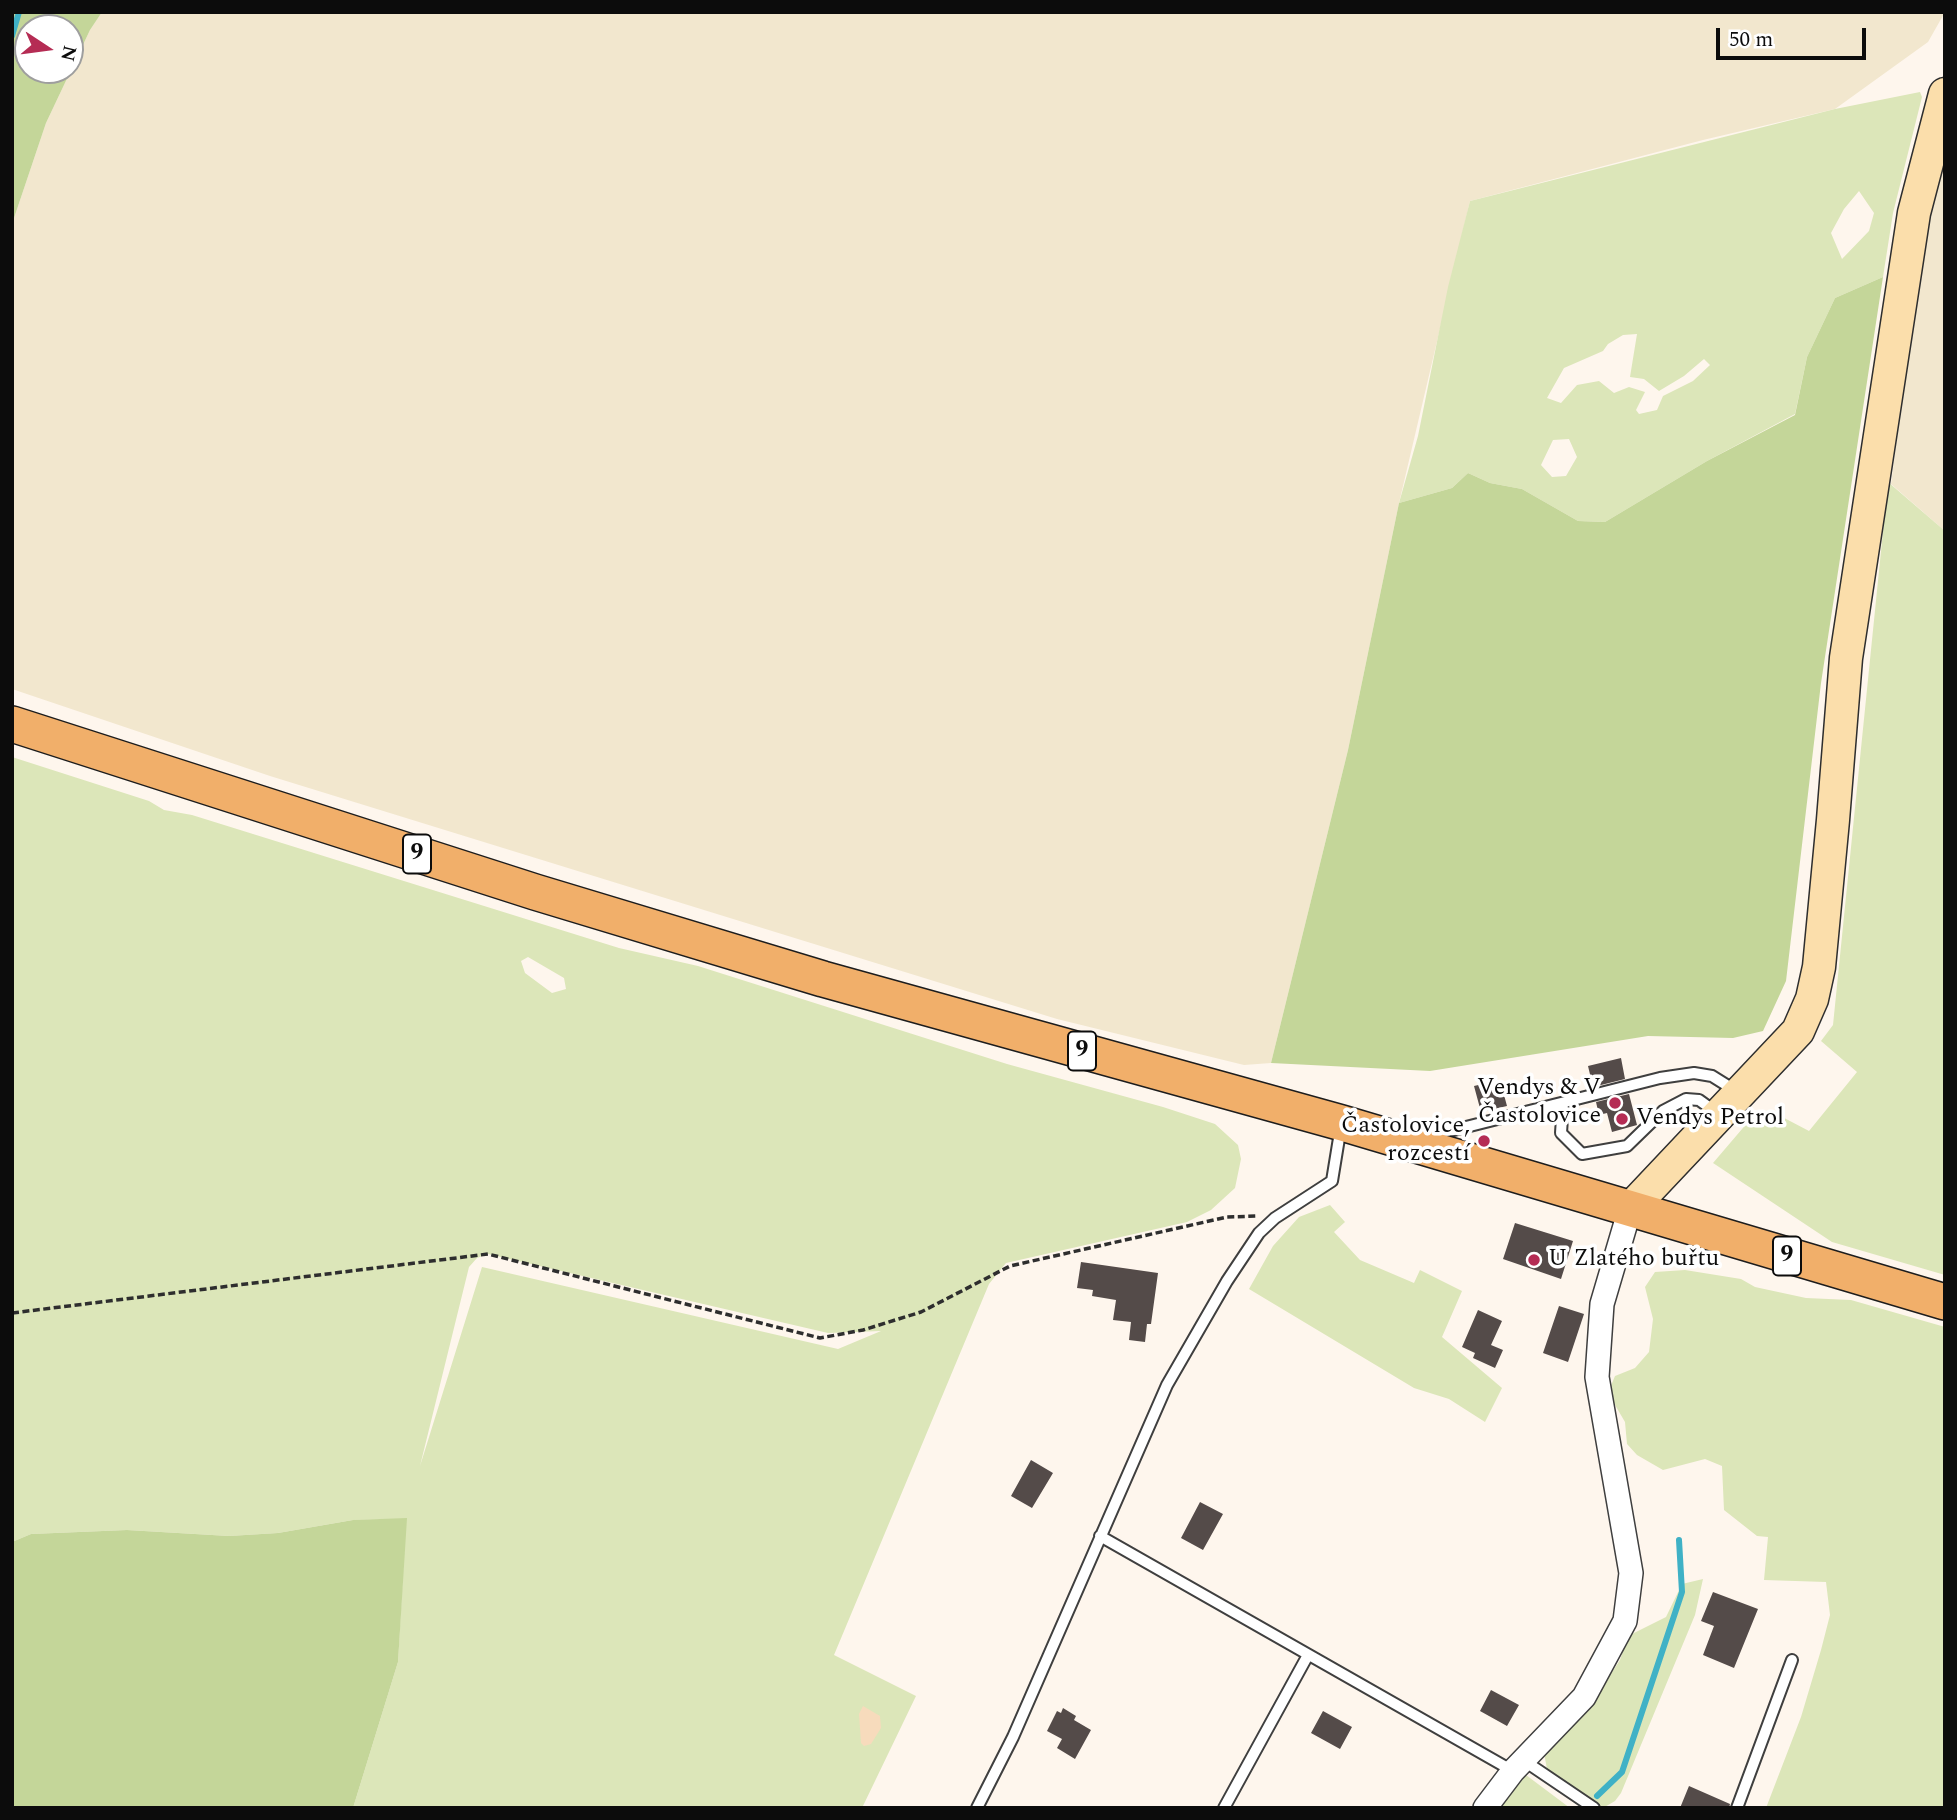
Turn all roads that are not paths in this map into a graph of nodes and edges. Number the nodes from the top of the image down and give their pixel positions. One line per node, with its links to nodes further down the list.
1 (1945, 93): 4 (street)
2 (12, 724): 5 (main road, 9)
3 (1563, 1103): 4 (lane); 4 (lane); 6 (lane)
4 (1730, 1104): 7 (street)
5 (1349, 1119): 7 (main road, 9); 9 (lane)
6 (1408, 1126)
7 (1630, 1209): 8 (main road, 9); 12 (street)
8 (1945, 1302)
9 (1100, 1536): 10 (lane); 13 (lane)
10 (1308, 1654): 12 (lane); 14 (lane)
11 (1792, 1660): 17 (lane)
12 (1518, 1766): 15 (street); 16 (lane)
13 (976, 1808)
14 (1224, 1808)
15 (1485, 1808)
16 (1594, 1808)
17 (1737, 1808)

